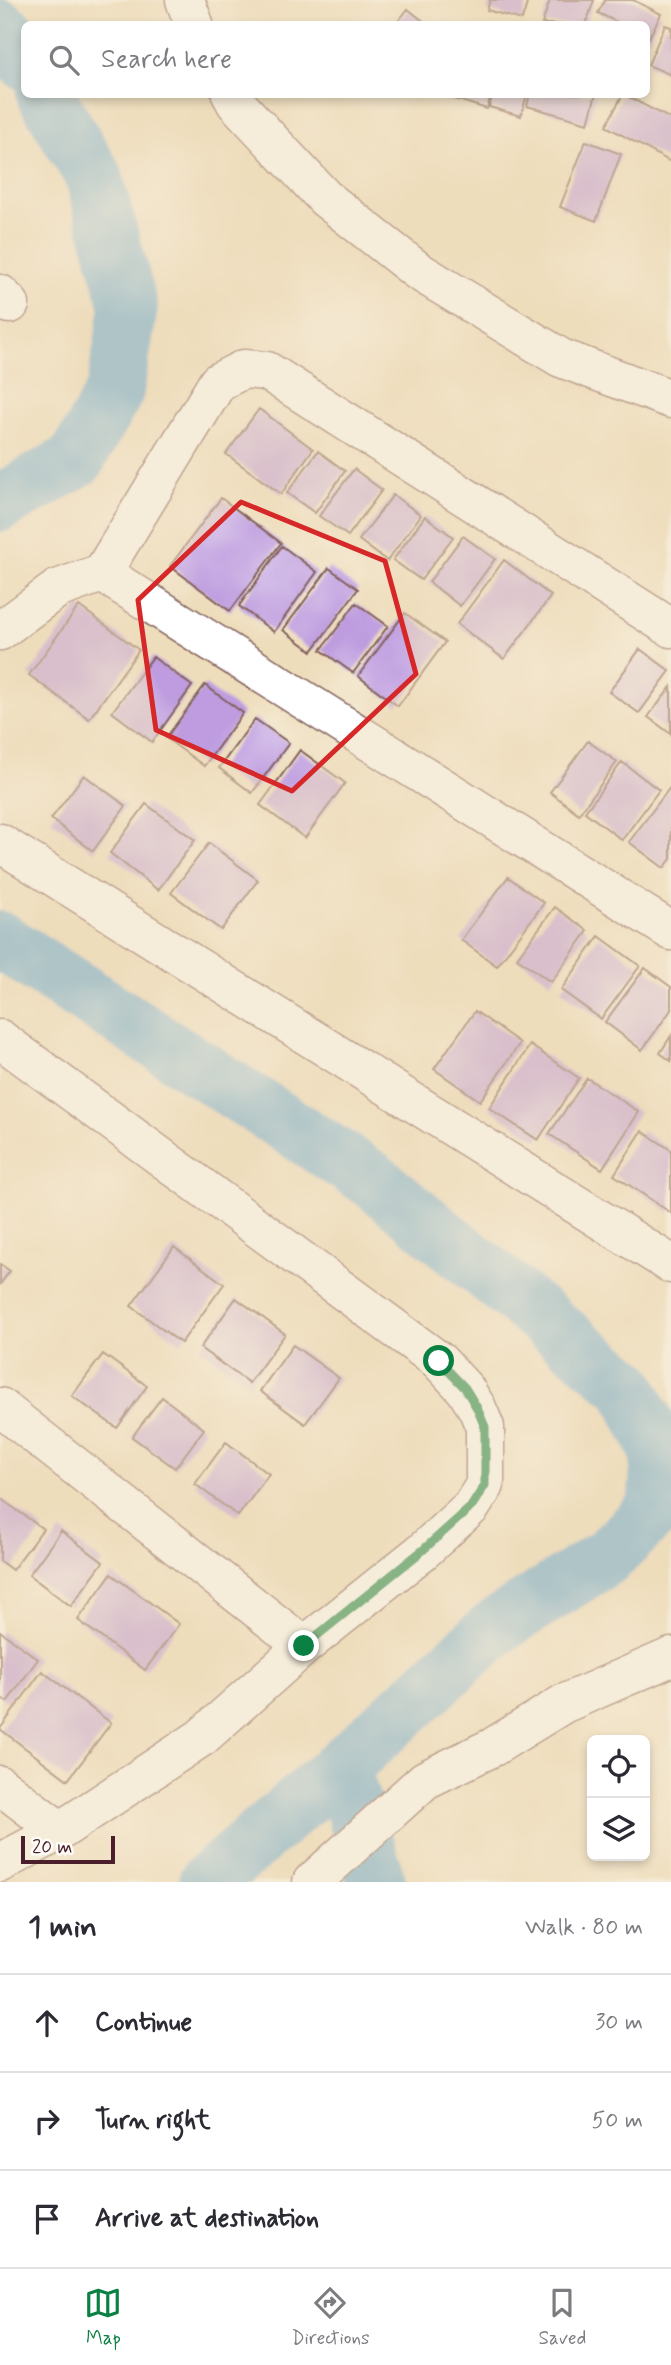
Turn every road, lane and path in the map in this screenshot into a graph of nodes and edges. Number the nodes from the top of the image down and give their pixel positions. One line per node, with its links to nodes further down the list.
1 (185, 0): 2 (street)
2 (193, 21)
3 (233, 98): 4 (street)
4 (671, 399)
5 (102, 573): 6 (street); 7 (street); 9 (street)
6 (671, 628)
7 (0, 631)
8 (0, 843): 11 (street)
9 (671, 931)
10 (0, 1039): 13 (street)
11 (671, 1264)
12 (0, 1407): 13 (street)
13 (304, 1646): 16 (street)
14 (671, 1657): 18 (street)
15 (0, 1786): 16 (street)
16 (60, 1831): 17 (street)
17 (0, 1863)
18 (312, 1882)

